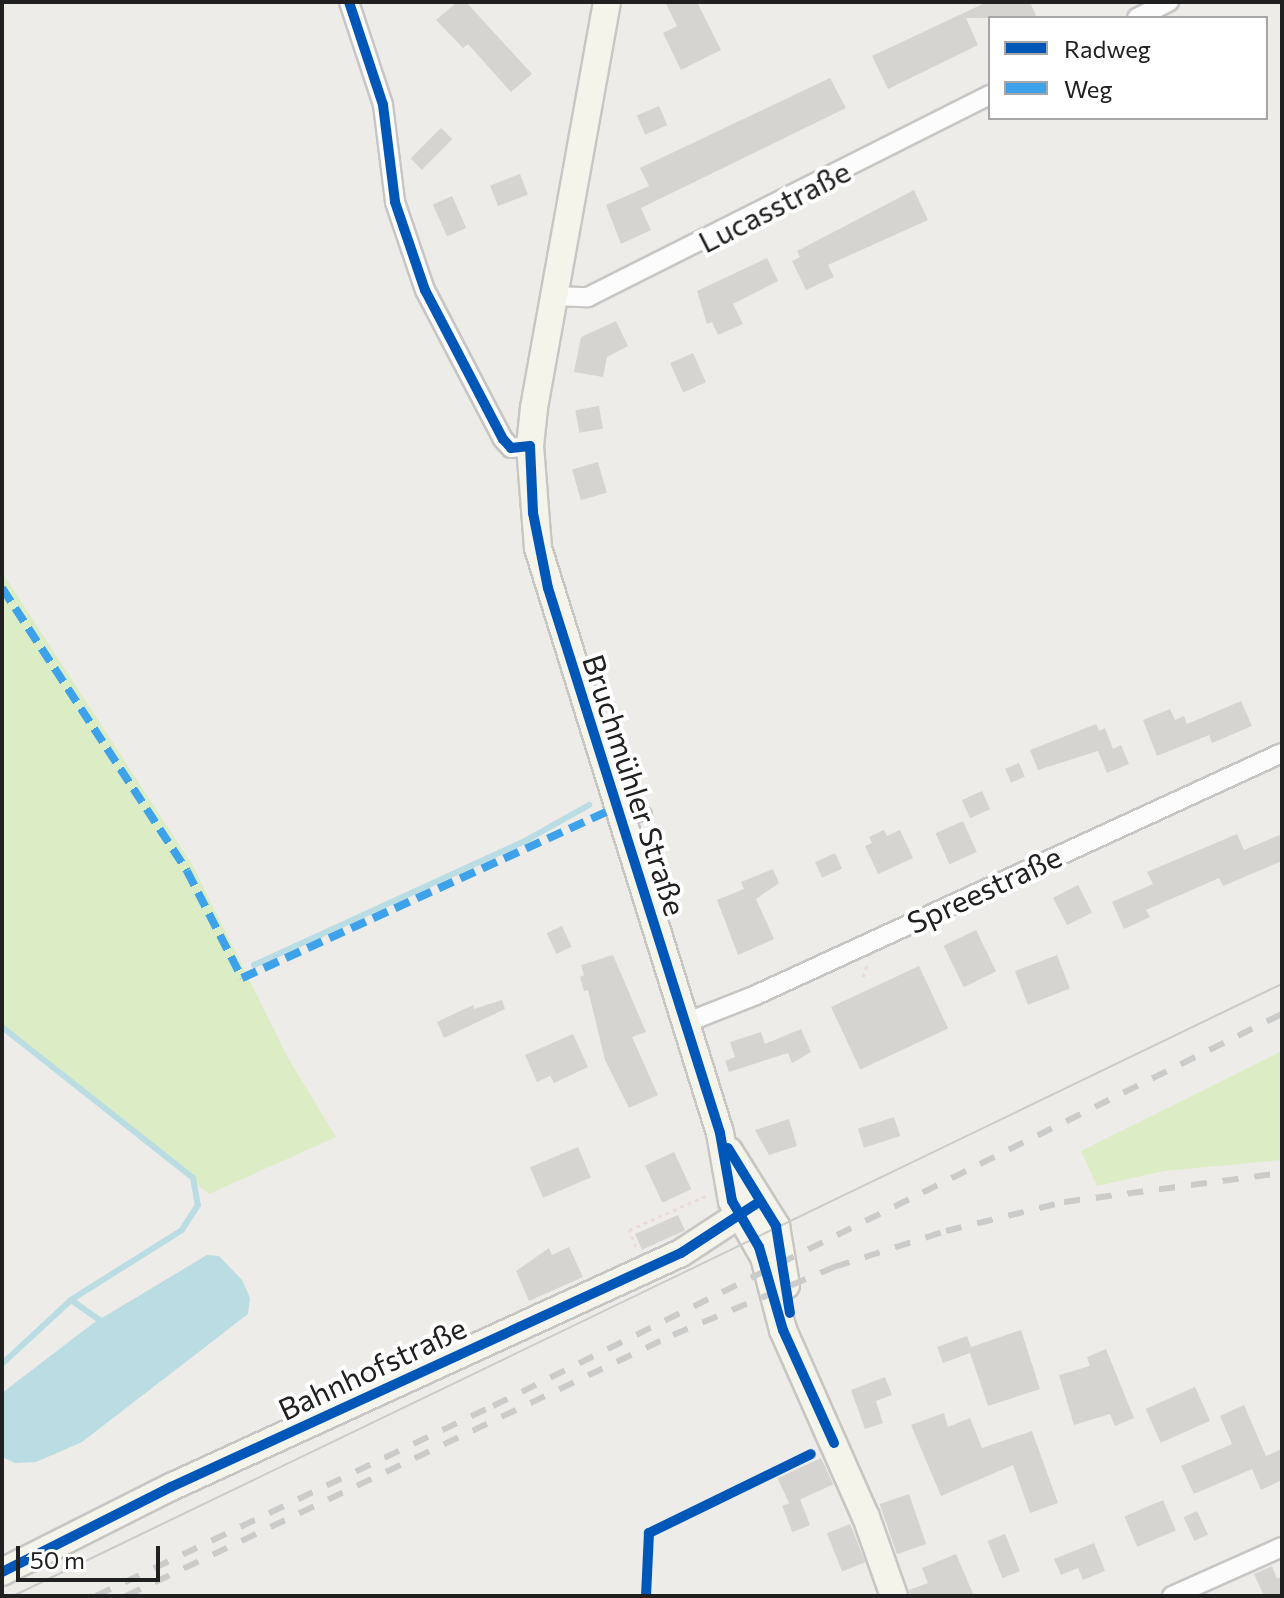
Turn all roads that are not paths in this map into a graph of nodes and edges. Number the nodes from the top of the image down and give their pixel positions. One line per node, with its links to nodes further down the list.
1 (349, 2): 7 (street)
2 (607, 2): 6 (street, Bruchmühler Straße)
3 (1169, 2): 4 (street)
4 (1141, 16)
5 (988, 96): 6 (street, Lucasstraße)
6 (551, 296): 7 (street, Bruchmühler Straße)
7 (530, 446): 9 (street, Bruchmühler Straße)
8 (1282, 753): 9 (street, Spreestraße)
9 (685, 1023): 10 (street, Bruchmühler Straße)
10 (750, 1208): 12 (street, Bahnhofstraße); 13 (street, Bruchmühler Straße)
11 (1282, 1547): 14 (street)
12 (2, 1572)
13 (894, 1596)
14 (1172, 1596)

